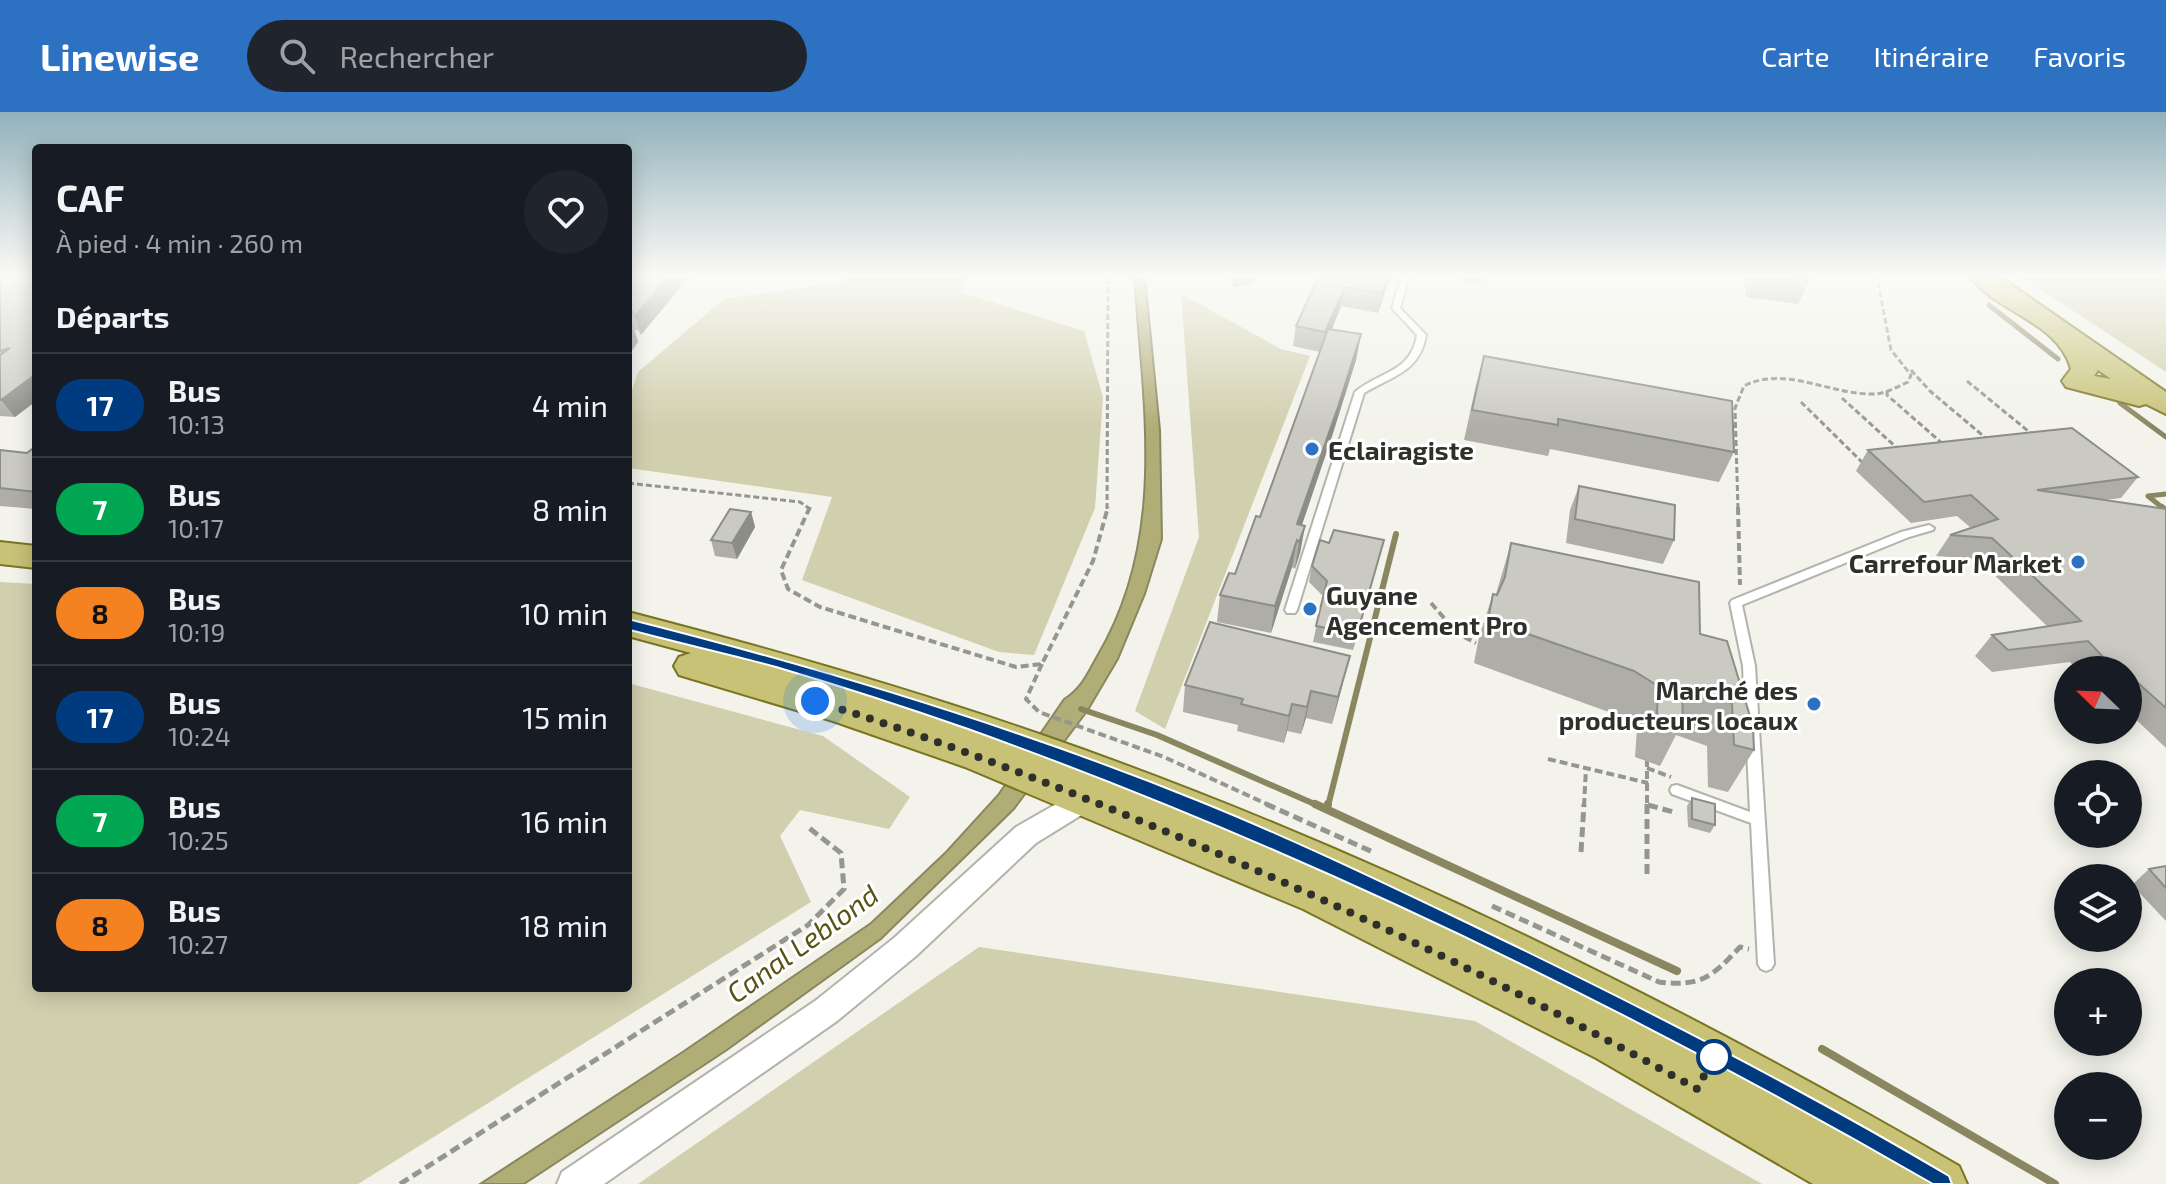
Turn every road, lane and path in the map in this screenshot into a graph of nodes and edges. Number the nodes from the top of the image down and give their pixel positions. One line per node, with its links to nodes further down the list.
1 (1108, 327): 30 (path)
2 (1417, 327): 26 (lane)
3 (1887, 327): 6 (path)
4 (2054, 327): 12 (main road)
5 (2078, 327): 8 (main road)
6 (1909, 369): 9 (path); 15 (path)
7 (1967, 381): 13 (path)
8 (2166, 387)
9 (1887, 391): 14 (path); 24 (path)
10 (1842, 398): 16 (path)
11 (1801, 402): 17 (path)
12 (2166, 408)
13 (2040, 440)
14 (1944, 445)
15 (1996, 446)
16 (1898, 450)
17 (1865, 465)
18 (632, 483): 30 (path)
19 (1929, 528): 41 (lane)
20 (0, 533): 21 (main road)
21 (32, 536)
22 (0, 553): 23 (main road)
23 (32, 557)
24 (1740, 588)
25 (1431, 603): 28 (path)
26 (1291, 610)
27 (632, 625): 31 (main road)
28 (1476, 643)
29 (632, 650): 31 (main road)
30 (1042, 664): 32 (path)
31 (989, 744): 32 (main road)
32 (1066, 756): 38 (main road); 51 (main road)
33 (1648, 756): 36 (path)
34 (1548, 759): 35 (path)
35 (1586, 768): 36 (path); 43 (path)
36 (1648, 783): 39 (path)
37 (1677, 790): 41 (lane)
38 (1086, 798): 49 (street); 50 (main road)
39 (1648, 805): 40 (path); 44 (path)
40 (1677, 813)
41 (1758, 820): 46 (lane)
42 (809, 828): 48 (path)
43 (1581, 852)
44 (1647, 876)
45 (1740, 947): 47 (path)
46 (1766, 964)
47 (1687, 985)
48 (400, 1184)
49 (574, 1184)
50 (1863, 1184)
51 (1941, 1184)

